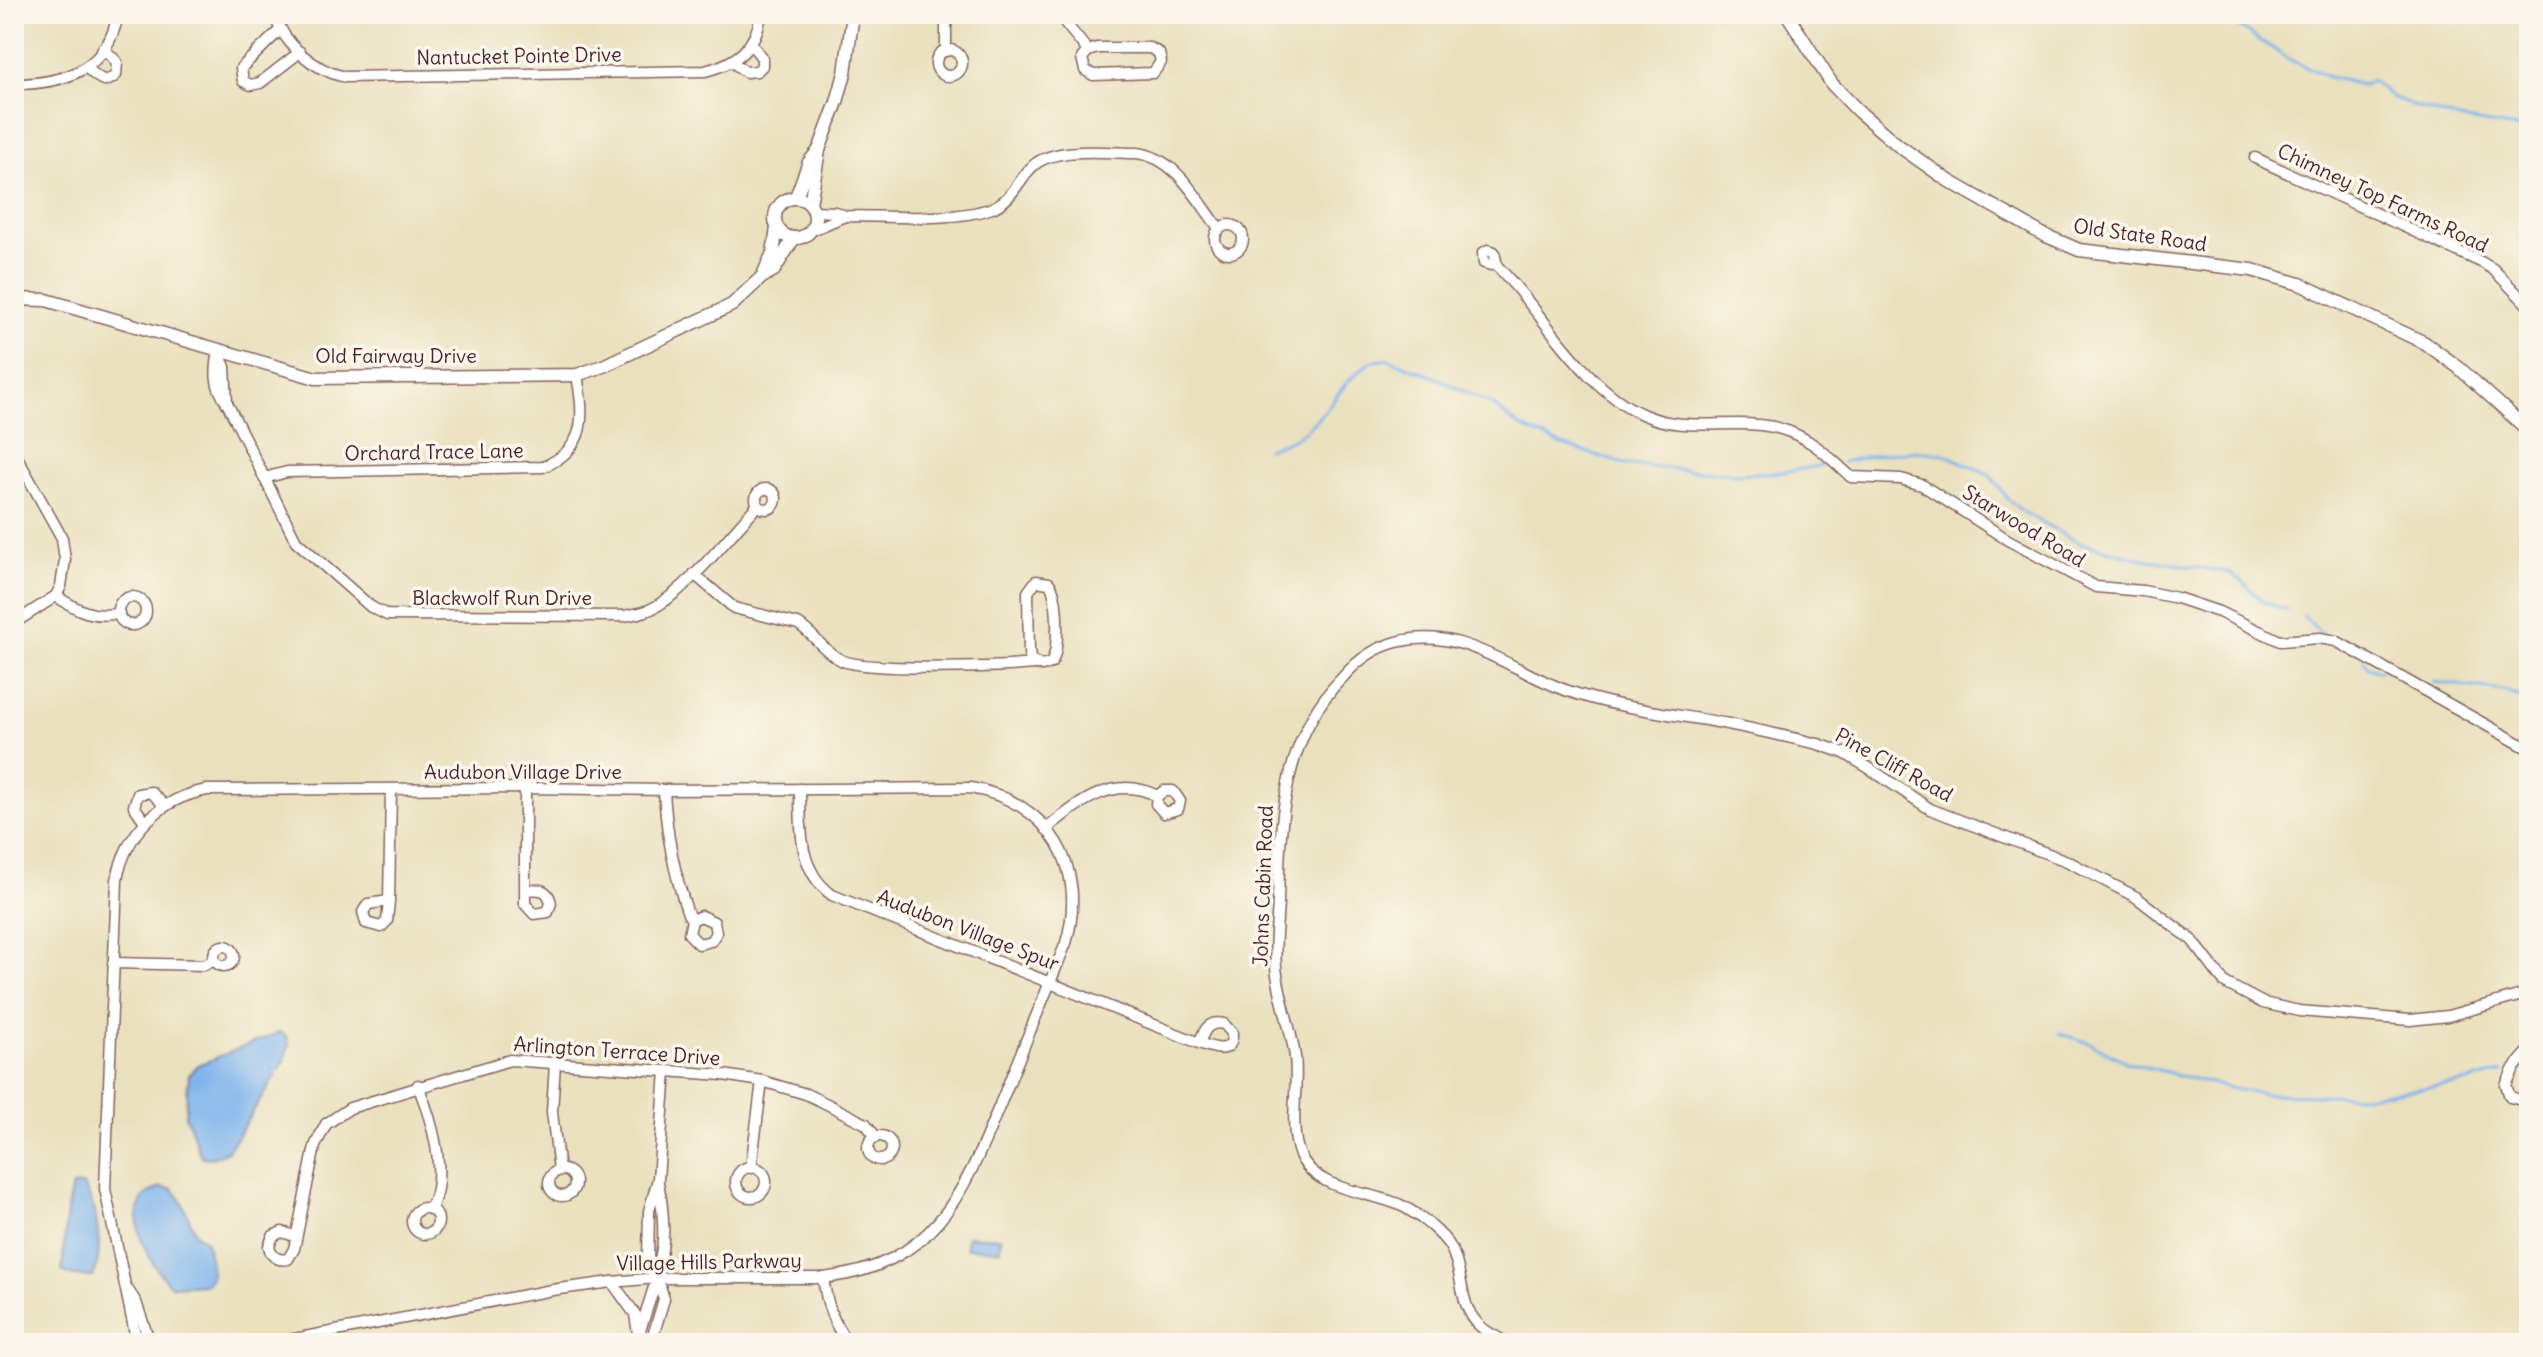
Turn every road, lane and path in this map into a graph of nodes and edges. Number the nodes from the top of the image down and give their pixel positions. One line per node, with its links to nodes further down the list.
1 (118, 14): 10 (street)
2 (274, 14): 8 (street, Nantucket Pointe Drive)
3 (761, 14): 9 (street)
4 (853, 14): 17 (street)
5 (950, 14): 11 (street)
6 (1058, 14): 12 (street)
7 (1787, 14): 32 (street, Old State Road)
8 (280, 30): 13 (street, Nantucket Pointe Drive); 13 (street)
9 (752, 45): 14 (street, Nantucket Pointe Drive); 14 (street)
10 (103, 48): 15 (street); 15 (street)
11 (946, 51)
12 (1088, 51): 12 (street)
13 (300, 52): 14 (street, Nantucket Pointe Drive)
14 (732, 62)
15 (87, 68): 16 (street)
16 (14, 84)
17 (819, 150): 19 (street); 20 (street)
18 (2255, 158): 29 (street, Chimney Top Farms Road)
19 (796, 197): 20 (street); 22 (street)
20 (812, 207): 21 (street); 24 (street)
21 (845, 216): 23 (street); 24 (street)
22 (777, 228): 25 (street); 27 (street, Old Fairway Drive)
23 (1219, 228)
24 (810, 231): 25 (street)
25 (794, 238): 27 (street, Old Fairway Drive)
26 (1495, 262): 42 (street, Starwood Road)
27 (762, 277): 31 (street, Old Fairway Drive)
28 (14, 299): 30 (street, Old Fairway Drive)
29 (2529, 306)
30 (219, 351): 31 (street, Old Fairway Drive); 34 (street, Blackwolf Run Drive)
31 (577, 375): 34 (street, Orchard Trace Lane)
32 (2529, 431)
33 (14, 452): 37 (street)
34 (264, 478): 36 (street, Blackwolf Run Drive)
35 (758, 505): 36 (street, Blackwolf Run Drive)
36 (694, 574): 40 (street)
37 (56, 596): 38 (street); 39 (street)
38 (119, 613)
39 (14, 623)
40 (1035, 664): 40 (street)
41 (1296, 749): 57 (street, Pine Cliff Road); 82 (street, Johns Cabin Road)
42 (2529, 749)
43 (525, 788): 45 (street, Audubon Village Drive); 46 (street, Audubon Village Drive); 51 (street)
44 (800, 789): 45 (street, Audubon Village Drive); 50 (street, Audubon Village Drive); 56 (street, Audubon Village Spur)
45 (664, 790): 53 (street)
46 (391, 791): 48 (street, Audubon Village Drive); 52 (street)
47 (1157, 796): 50 (street)
48 (164, 805): 49 (street, Audubon Village Drive); 49 (street)
49 (145, 822): 55 (street, Audubon Village Drive)
50 (1046, 829): 56 (street, Audubon Village Drive)
51 (526, 890): 51 (street)
52 (389, 901): 52 (street)
53 (692, 920)
54 (214, 960): 55 (street)
55 (113, 963): 74 (street, Audubon Village Drive)
56 (1050, 981): 58 (street, Audubon Village Spur); 65 (street, Audubon Village Drive)
57 (2529, 993)
58 (1199, 1043)
59 (2529, 1051): 64 (street)
60 (555, 1063): 61 (street, Arlington Terrace Drive); 63 (street, Arlington Terrace Drive); 68 (street)
61 (666, 1071): 62 (street, Arlington Terrace Drive); 71 (street)
62 (762, 1081): 66 (street, Arlington Terrace Drive); 67 (street)
63 (418, 1085): 69 (street); 70 (street, Arlington Terrace Drive)
64 (2529, 1102)
65 (987, 1134): 72 (street, Village Hills Parkway)
66 (876, 1137)
67 (751, 1168)
68 (559, 1170)
69 (431, 1208)
70 (295, 1236)
71 (656, 1274): 72 (street, Village Hills Parkway); 73 (street, Village Hills Parkway); 75 (street); 80 (street)
72 (823, 1278): 81 (street)
73 (612, 1282): 75 (street); 77 (street, Village Hills Parkway)
74 (127, 1288): 76 (street, Audubon Village Drive); 78 (street, Audubon Village Drive)
75 (637, 1340)
76 (136, 1342)
77 (287, 1342): 79 (street, Village Hills Parkway)
78 (150, 1343)
79 (273, 1343)
80 (648, 1343)
81 (848, 1343)
82 (1508, 1343)

